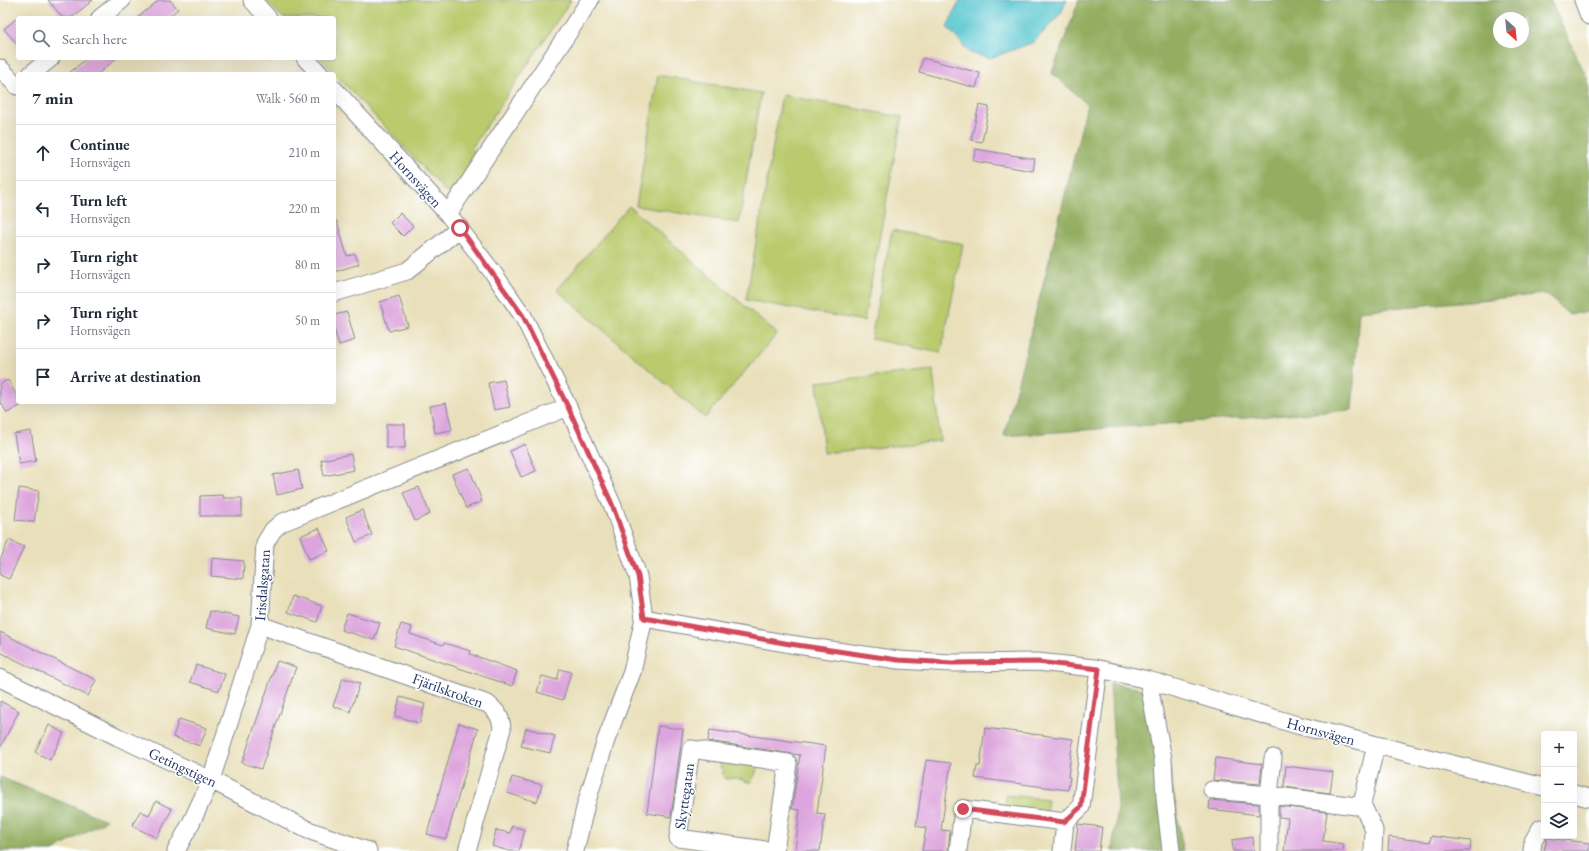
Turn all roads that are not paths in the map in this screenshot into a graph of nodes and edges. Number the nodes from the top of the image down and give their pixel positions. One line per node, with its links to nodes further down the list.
1 (122, 0): 5 (street)
2 (252, 0): 6 (street)
3 (590, 0): 15 (street)
4 (1583, 0): 7 (street)
5 (102, 16)
6 (266, 16)
7 (1589, 16)
8 (48, 60): 11 (street)
9 (307, 60): 12 (street)
10 (0, 68): 13 (street)
11 (34, 72)
12 (316, 72)
13 (16, 85)
14 (336, 91): 15 (street, Hornsvägen)
15 (448, 214): 16 (street, Hornsvägen)
16 (460, 228): 17 (street); 18 (street, Hornsvägen)
17 (336, 292)
18 (568, 407): 19 (street, Hornsvägen); 20 (street, Irisdalsgatan)
19 (644, 618): 21 (street, Hornsvägen); 38 (street)
20 (260, 625): 26 (street, Irisdalsgatan); 37 (street, Fjärilskroken)
21 (1099, 669): 23 (street, Hornsvägen); 33 (street)
22 (0, 678): 26 (street, Getingstigen)
23 (1148, 680): 24 (street, Hornsvägen); 42 (street)
24 (1376, 745): 27 (street, Hornsvägen); 32 (street)
25 (1273, 758): 29 (street)
26 (211, 780): 35 (street, Irisdalsgatan); 36 (street, Getingstigen)
27 (1541, 786)
28 (1212, 790): 29 (street)
29 (1269, 795): 32 (street); 43 (street)
30 (1577, 795): 31 (street)
31 (1589, 798)
32 (1362, 804): 44 (street)
33 (1064, 822): 40 (street); 41 (street)
34 (1541, 828): 45 (street)
35 (176, 851)
36 (368, 851)
37 (467, 851)
38 (574, 851)
39 (774, 851): 39 (street, Skyttegatan)
40 (958, 851)
41 (1062, 851)
42 (1171, 851)
43 (1269, 851)
44 (1373, 851)
45 (1532, 851)

